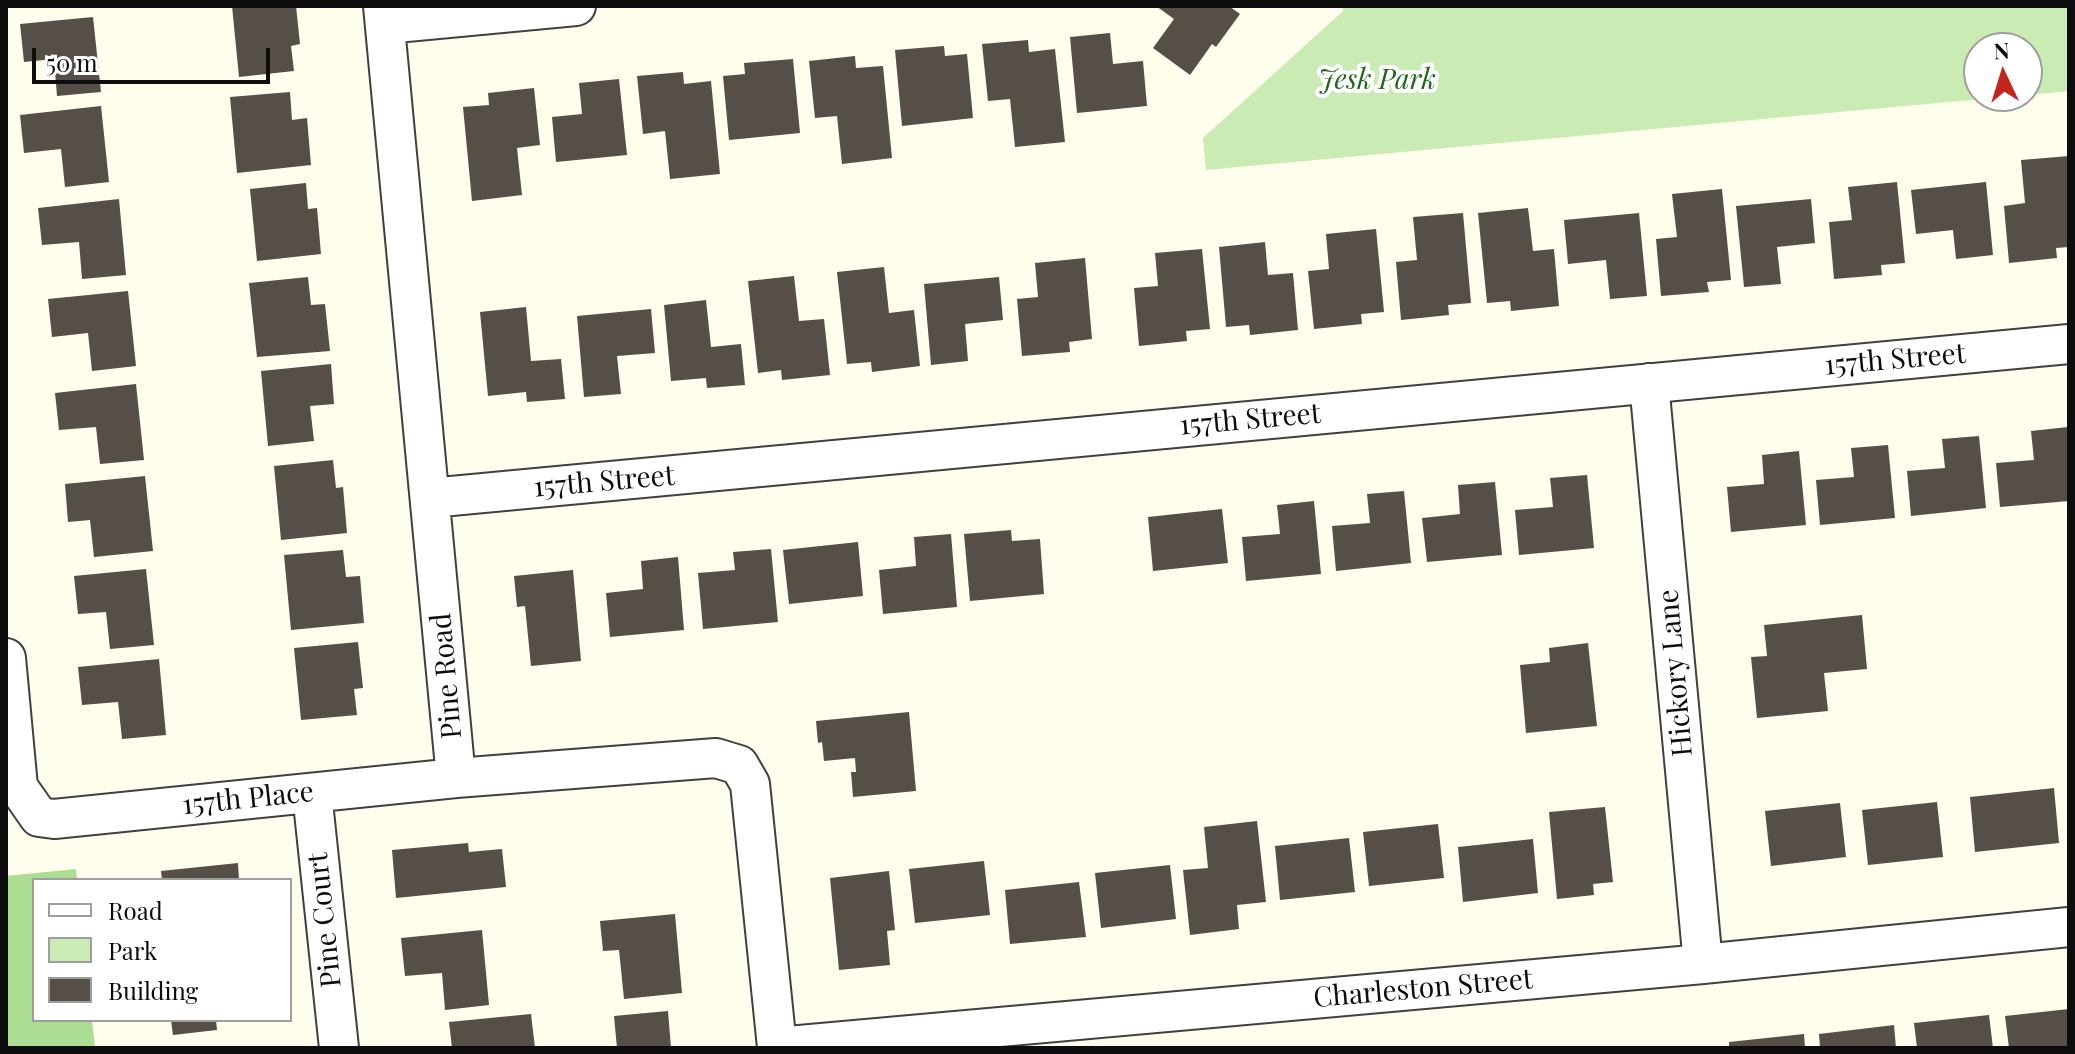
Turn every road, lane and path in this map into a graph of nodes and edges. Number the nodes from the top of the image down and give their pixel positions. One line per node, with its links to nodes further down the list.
1 (576, 6): 2 (street)
2 (384, 15): 5 (street, Pine Road)
3 (2069, 344): 4 (street, 157th Street)
4 (1649, 383): 5 (street, 157th Street); 10 (street, Hickory Lane)
5 (430, 498): 7 (street, Pine Road)
6 (6, 658): 8 (street, 157th Place)
7 (456, 778): 8 (street, 157th Place); 11 (street, Pine Road)
8 (312, 793): 12 (street, Pine Court)
9 (2069, 927): 10 (street, Charleston Street)
10 (1703, 964): 11 (street, Charleston Street)
11 (777, 1047)
12 (339, 1048)

